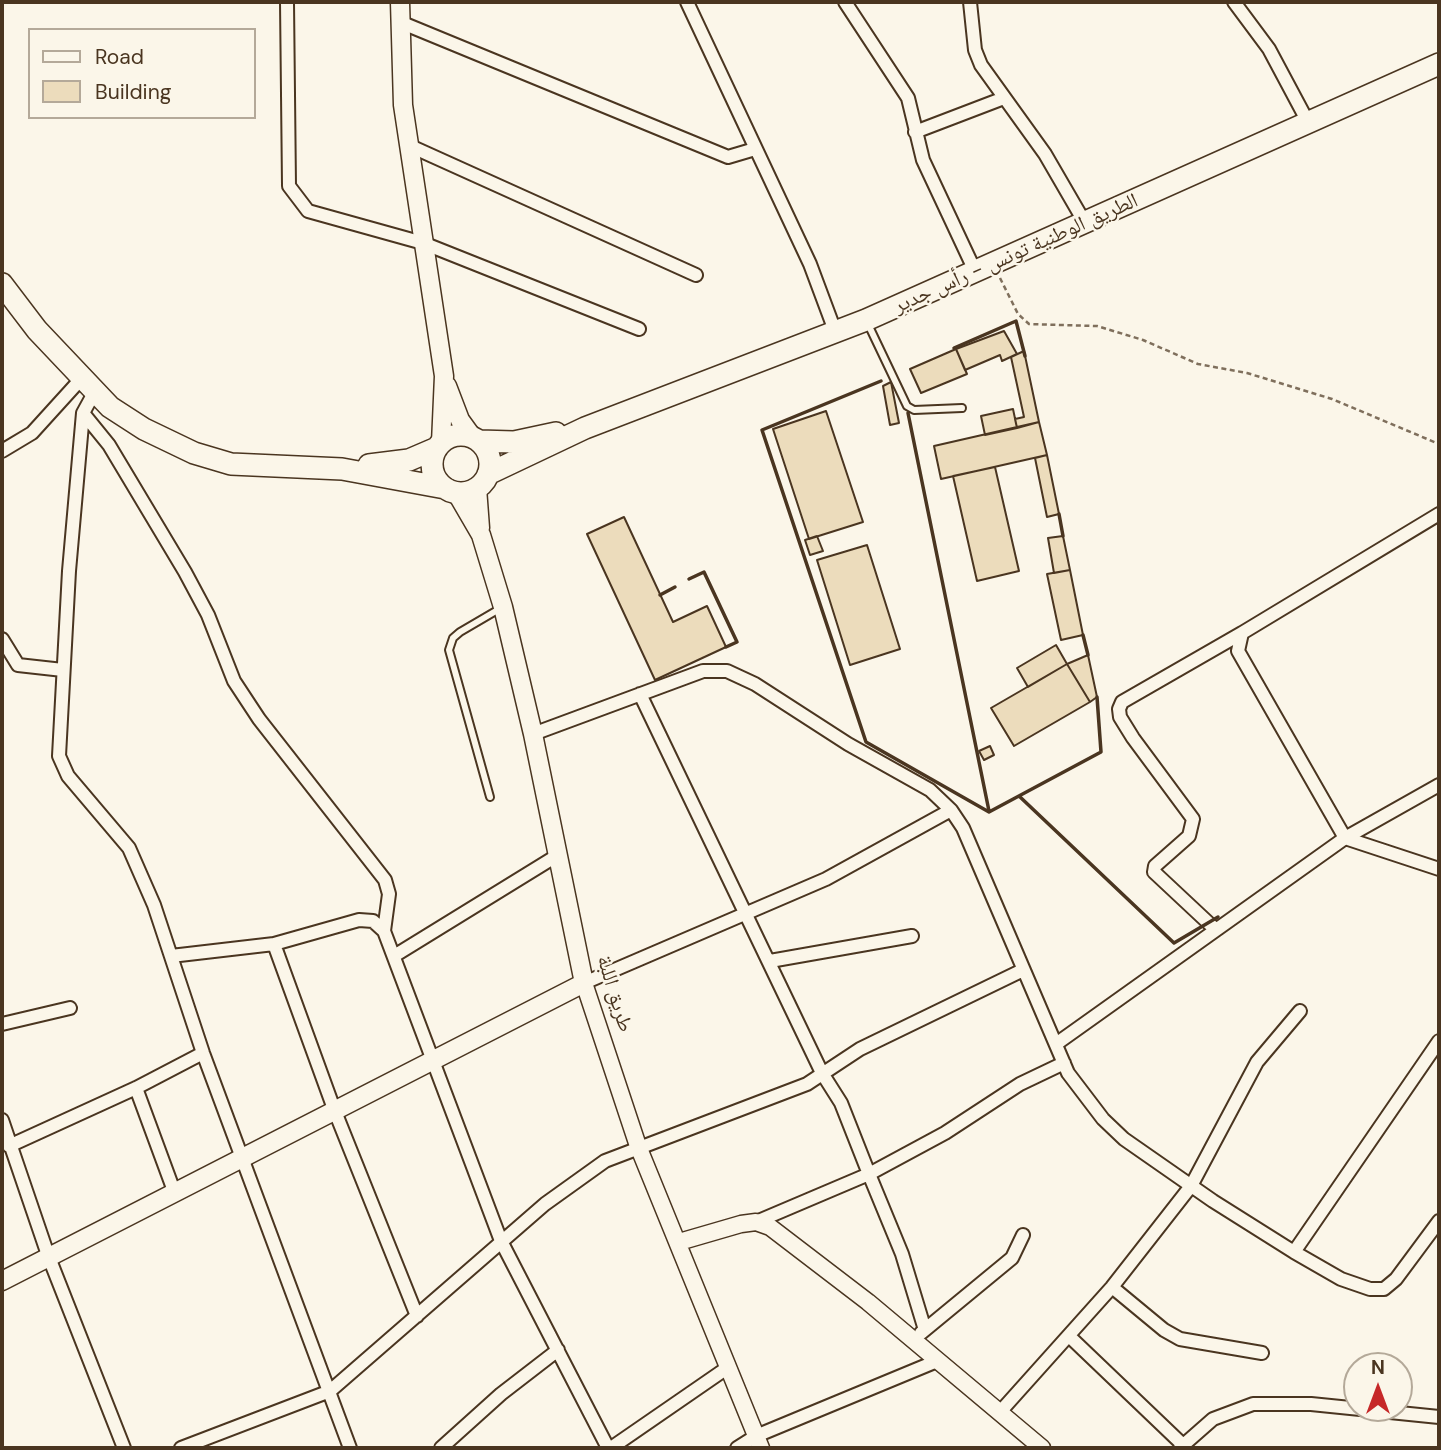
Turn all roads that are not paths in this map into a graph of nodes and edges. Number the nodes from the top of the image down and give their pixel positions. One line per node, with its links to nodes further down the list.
1 (287, 2): 15 (street)
2 (400, 2): 7 (main road)
3 (687, 2): 13 (street)
4 (845, 2): 11 (street)
5 (970, 2): 9 (street)
6 (1234, 2): 10 (street)
7 (400, 22): 12 (main road); 13 (street)
8 (1439, 64): 10 (main road, الطريق الوطنية تونس - رأس جدير)
9 (1004, 98): 11 (street); 14 (street)
10 (1309, 124): 14 (main road, الطريق الوطنية تونس - رأس جدير)
11 (915, 132): 16 (street)
12 (408, 145): 15 (main road); 17 (street)
13 (755, 149): 21 (street)
14 (1085, 223): 16 (main road, الطريق الوطنية تونس - رأس جدير)
15 (423, 243): 20 (street); 22 (main road)
16 (984, 267): 19 (main road, الطريق الوطنية تونس - رأس جدير)
17 (696, 275)
18 (2, 284): 23 (main road)
19 (866, 320): 21 (main road, الطريق الوطنية تونس - رأس جدير); 24 (lane)
20 (639, 329)
21 (835, 331): 26 (main road, الطريق الوطنية تونس - رأس جدير)
22 (444, 376): 27 (main road); 28 (main road)
23 (87, 386): 25 (street); 29 (street); 30 (main road)
24 (962, 408)
25 (83, 413): 36 (street); 47 (street)
26 (585, 428): 27 (main road, الطريق الوطنية تونس - رأس جدير); 31 (main road, الطريق الوطنية تونس - رأس جدير)
27 (476, 439): 28 (main road); 31 (main road)
28 (439, 445): 30 (main road); 31 (main road)
29 (2, 451)
30 (342, 468): 31 (main road)
31 (467, 485): 33 (main road, طريق اللبة)
32 (1439, 514): 34 (street)
33 (503, 607): 38 (main road, طريق اللبة); 40 (lane)
34 (1242, 632): 42 (street); 46 (street)
35 (2, 639): 36 (street)
36 (63, 670): 51 (street)
37 (640, 694): 38 (street); 41 (street); 45 (street)
38 (533, 734): 43 (main road, طريق اللبة)
39 (1439, 785): 42 (street)
40 (490, 797)
41 (951, 810): 45 (street); 53 (street)
42 (1345, 838): 44 (street); 46 (street)
43 (558, 855): 50 (street); 54 (main road, طريق اللبة)
44 (1439, 869)
45 (746, 913): 52 (street); 54 (street)
46 (1216, 930): 59 (street)
47 (384, 931): 49 (street); 50 (street)
48 (912, 936): 52 (street)
49 (274, 944): 51 (street); 65 (street)
50 (394, 956): 61 (street)
51 (172, 957): 60 (street)
52 (770, 961): 63 (street)
53 (1023, 970): 59 (street); 63 (street)
54 (584, 982): 61 (main road); 68 (street, طريق اللبة)
55 (70, 1008): 57 (street)
56 (1300, 1011): 71 (street)
57 (2, 1024)
58 (1439, 1041): 78 (street)
59 (1056, 1044): 62 (street)
60 (203, 1053): 64 (street); 69 (street)
61 (432, 1059): 65 (main road); 76 (street)
62 (1064, 1063): 70 (street); 71 (street)
63 (822, 1073): 68 (street); 70 (street)
64 (136, 1088): 67 (street); 72 (street)
65 (334, 1109): 69 (main road); 82 (street)
66 (2, 1120): 67 (street)
67 (9, 1146): 79 (street)
68 (638, 1146): 76 (street); 77 (street, طريق اللبة)
69 (240, 1157): 72 (main road); 89 (street)
70 (869, 1174): 74 (street); 83 (street)
71 (1191, 1186): 78 (street); 81 (street)
72 (174, 1192): 79 (main road)
73 (1439, 1221): 78 (street)
74 (756, 1223): 77 (street); 83 (street)
75 (1023, 1235): 83 (street)
76 (501, 1241): 82 (street); 85 (street)
77 (679, 1242): 88 (street, طريق اللبة)
78 (1294, 1252)
79 (48, 1255): 80 (main road); 94 (street)
80 (2, 1281)
81 (1112, 1287): 84 (street); 86 (street)
82 (417, 1316): 89 (street)
83 (919, 1335): 87 (street)
84 (1070, 1337): 90 (street); 93 (street)
85 (558, 1350): 97 (street); 98 (street)
86 (1262, 1353)
87 (937, 1361): 90 (street); 92 (street)
88 (727, 1368): 92 (street, طريق اللبة); 98 (street)
89 (330, 1391): 95 (street); 96 (street)
90 (1000, 1412): 100 (street)
91 (1439, 1417): 93 (street)
92 (759, 1442): 99 (street)
93 (1182, 1446)
94 (124, 1448)
95 (181, 1448)
96 (350, 1448)
97 (440, 1448)
98 (609, 1448)
99 (737, 1448)
100 (1042, 1448)

